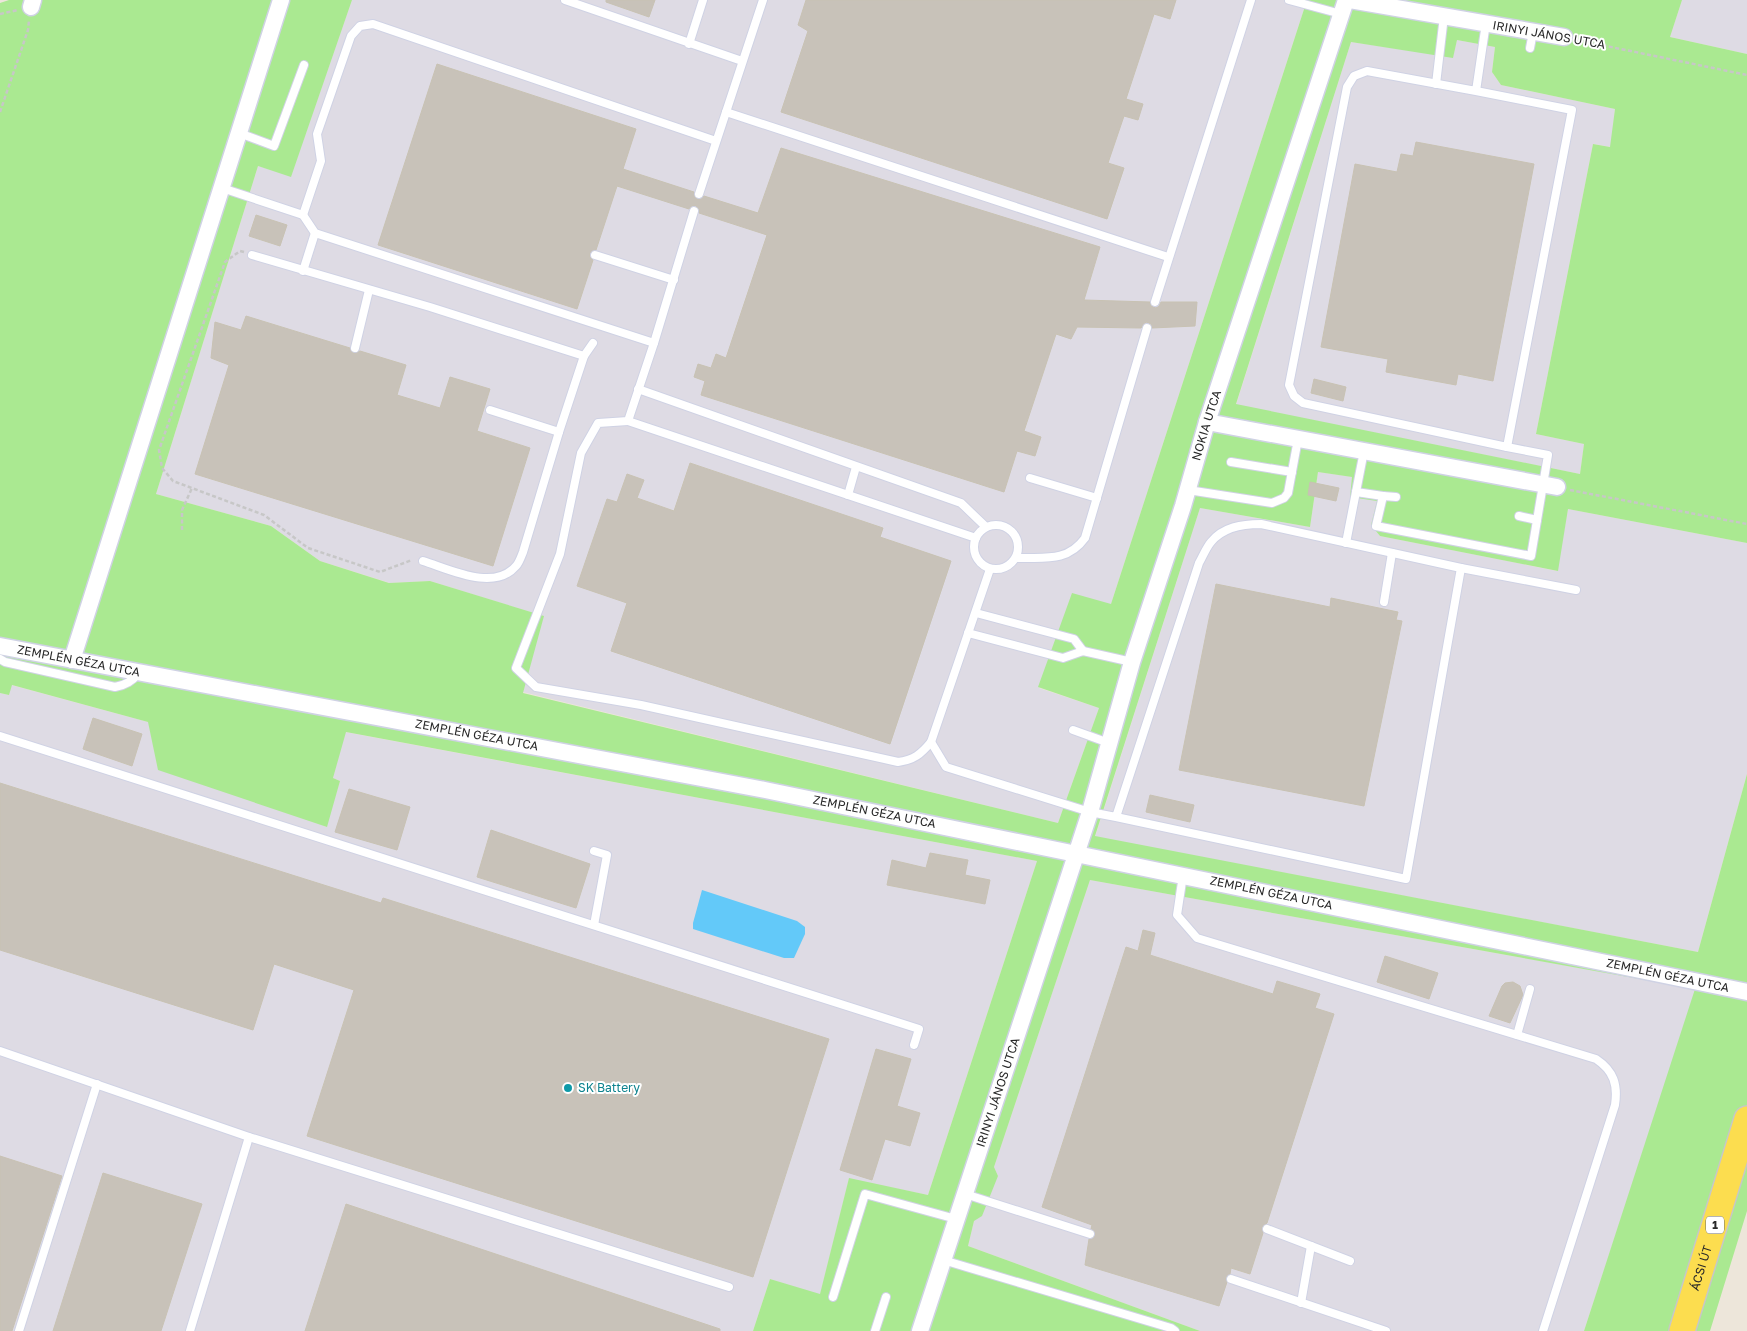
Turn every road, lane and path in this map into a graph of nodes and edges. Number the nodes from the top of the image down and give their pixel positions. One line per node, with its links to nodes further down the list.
1 (281, 0): 21 (street)
2 (565, 0): 13 (lane)
3 (703, 0): 13 (lane)
4 (763, 0): 14 (lane)
5 (1251, 0): 30 (lane)
6 (1288, 0): 9 (lane)
7 (1350, 0): 10 (street, IRINYI JÁNOS UTCA)
8 (32, 4): 19 (path)
9 (1343, 7): 43 (street, NOKIA UTCA)
10 (1444, 16): 11 (street, IRINYI JÁNOS UTCA); 17 (lane)
11 (1486, 24): 12 (street, IRINYI JÁNOS UTCA); 18 (lane)
12 (1564, 37): 16 (path, IRINYI JÁNOS UTCA)
13 (689, 44): 14 (lane)
14 (742, 61): 20 (lane)
15 (304, 65): 21 (lane)
16 (1747, 75)
17 (1436, 84): 18 (lane); 46 (lane)
18 (1476, 91): 46 (lane)
19 (0, 112)
20 (726, 112): 22 (lane); 30 (lane)
21 (239, 134): 23 (street)
22 (716, 141): 24 (lane); 26 (lane)
23 (222, 188): 26 (lane); 79 (street)
24 (699, 194)
25 (694, 211): 32 (lane)
26 (303, 214): 27 (lane)
27 (315, 233): 31 (lane); 37 (lane)
28 (252, 255): 31 (lane); 53 (path)
29 (595, 255): 32 (lane)
30 (1168, 258): 34 (lane)
31 (303, 270): 33 (lane)
32 (674, 280): 37 (lane)
33 (369, 290): 38 (lane); 39 (lane)
34 (1155, 302)
35 (1147, 328): 59 (lane)
36 (592, 343): 39 (lane)
37 (654, 343): 40 (lane)
38 (355, 348)
39 (584, 356): 44 (lane)
40 (638, 389): 42 (lane); 49 (lane)
41 (490, 410): 44 (lane)
42 (628, 421): 56 (lane); 84 (lane)
43 (1207, 422): 45 (street); 54 (street, NOKIA UTCA)
44 (559, 432): 69 (lane)
45 (1298, 439): 47 (street); 50 (lane)
46 (1507, 447): 52 (lane)
47 (1364, 451): 52 (street); 55 (lane)
48 (1231, 462): 50 (lane)
49 (856, 467): 56 (lane); 63 (lane)
50 (1292, 472): 54 (lane)
51 (1030, 478): 59 (lane)
52 (1549, 486): 61 (lane); 62 (path)
53 (192, 488): 64 (path); 69 (path)
54 (1188, 490): 80 (street, NOKIA UTCA)
55 (1356, 492): 57 (lane); 66 (lane)
56 (848, 495): 65 (lane)
57 (1382, 496): 58 (lane); 61 (lane)
58 (1396, 497)
59 (1097, 498): 68 (lane)
60 (1519, 516): 61 (lane)
61 (1536, 520)
62 (1747, 524)
63 (986, 526): 65 (lane); 68 (lane)
64 (182, 530)
65 (976, 538): 71 (lane)
66 (1346, 543): 67 (lane); 87 (lane)
67 (1392, 553): 70 (lane); 73 (lane)
68 (1016, 558): 71 (lane)
69 (422, 560)
70 (1461, 568): 72 (lane); 87 (lane)
71 (990, 569): 74 (lane)
72 (1576, 590)
73 (1384, 602)
74 (976, 613): 75 (lane); 77 (lane)
75 (968, 633): 77 (lane); 84 (lane)
76 (0, 646): 79 (street, ZEMPLÉN GÉZA UTCA)
77 (1083, 651): 80 (lane)
78 (0, 659): 81 (lane)
79 (72, 660): 81 (street, ZEMPLÉN GÉZA UTCA)
80 (1132, 662): 85 (street, NOKIA UTCA)
81 (140, 672): 89 (street, ZEMPLÉN GÉZA UTCA)
82 (1073, 730): 85 (lane)
83 (0, 736): 91 (lane)
84 (931, 742): 86 (lane)
85 (1109, 743): 86 (street, NOKIA UTCA)
86 (1090, 812): 87 (lane); 89 (street, NOKIA UTCA)
87 (1116, 817)
88 (594, 852): 91 (lane)
89 (1076, 852): 90 (street, ZEMPLÉN GÉZA UTCA); 100 (street, IRINYI JÁNOS UTCA)
90 (1183, 875): 93 (street, ZEMPLÉN GÉZA UTCA); 94 (lane)
91 (594, 925): 95 (lane)
92 (1530, 989): 94 (lane)
93 (1747, 992)
94 (1517, 1035): 118 (lane)
95 (914, 1045)
96 (0, 1052): 97 (lane)
97 (97, 1084): 99 (lane); 112 (lane)
98 (1747, 1119): 119 (main road, ÁCSI ÚT / 1)
99 (249, 1137): 108 (lane); 113 (lane)
100 (965, 1194): 101 (street, IRINYI JÁNOS UTCA); 103 (lane)
101 (956, 1219): 105 (street, IRINYI JÁNOS UTCA); 109 (lane)
102 (1267, 1229): 104 (lane)
103 (1090, 1234)
104 (1311, 1246): 106 (lane); 111 (lane)
105 (943, 1260): 115 (street, IRINYI JÁNOS UTCA); 116 (lane)
106 (1350, 1261)
107 (1231, 1279): 111 (lane)
108 (729, 1287)
109 (833, 1297)
110 (886, 1297): 114 (lane)
111 (1301, 1303): 117 (lane)
112 (19, 1331)
113 (190, 1331)
114 (875, 1331)
115 (920, 1331)
116 (1175, 1331)
117 (1386, 1331)
118 (1543, 1331)
119 (1682, 1331)

